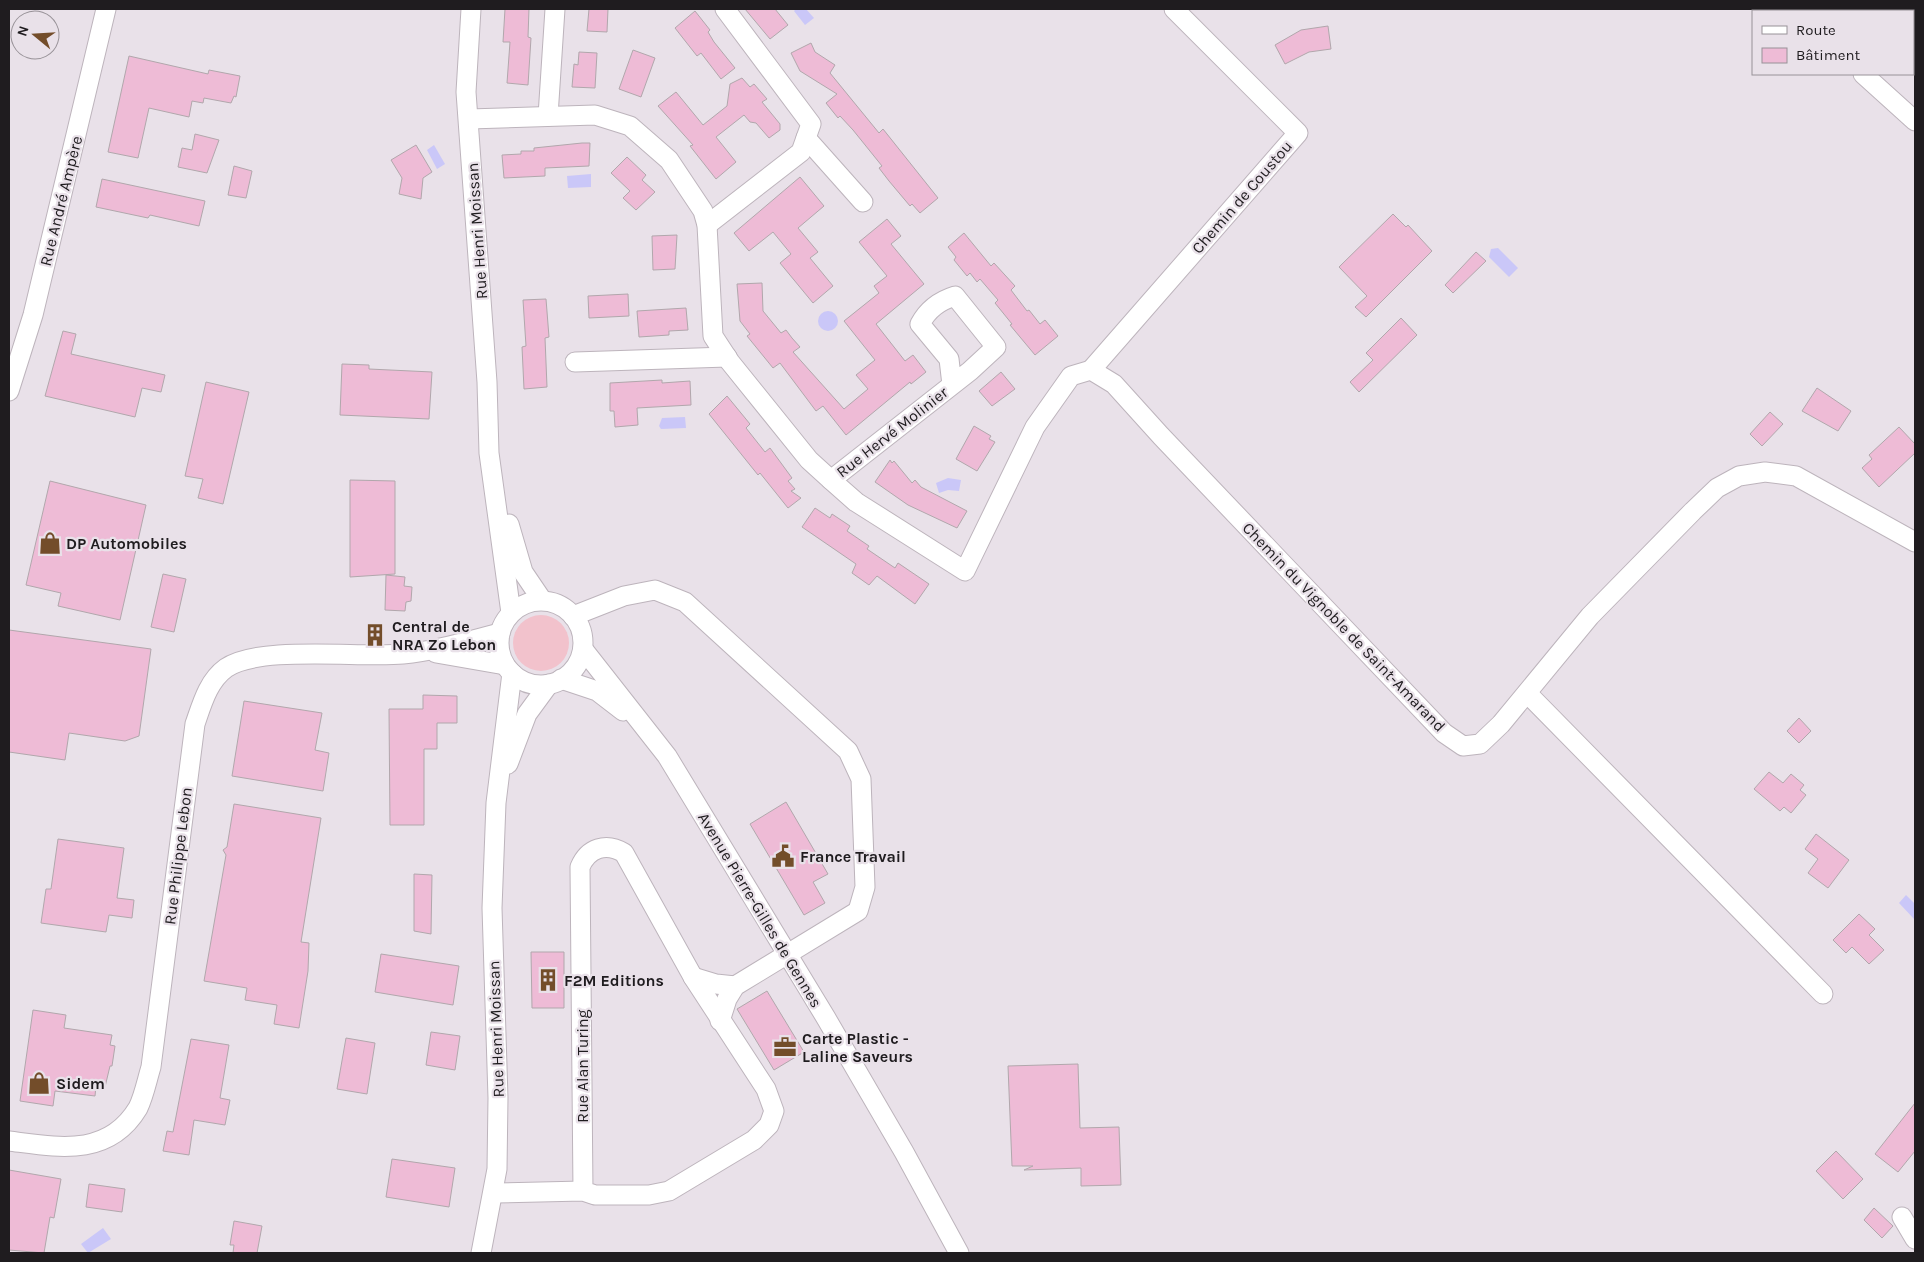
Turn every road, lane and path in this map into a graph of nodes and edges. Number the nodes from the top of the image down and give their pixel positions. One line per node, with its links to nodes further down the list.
1 (106, 9): 17 (street, Rue André Ampère)
2 (471, 9): 8 (street, Rue Henri Moissan)
3 (554, 9): 7 (street)
4 (725, 9): 10 (street)
5 (1174, 9): 15 (street, Chemin de Coustou)
6 (1864, 75): 9 (street)
7 (548, 116): 8 (street, Rue Hervé Molinier); 12 (street, Rue Hervé Molinier)
8 (468, 119): 18 (street, Rue Henri Moissan)
9 (1915, 121)
10 (806, 138): 11 (street); 12 (street)
11 (863, 202)
12 (707, 225): 13 (street, Rue Hervé Molinier)
13 (727, 357): 14 (street); 19 (street, Rue Hervé Molinier)
14 (575, 362)
15 (1091, 370): 19 (street, Rue Hervé Molinier); 29 (street, Chemin du Vignoble de Saint-Amarand)
16 (952, 385): 16 (street, Rue Hervé Molinier); 19 (street, Rue Hervé Molinier)
17 (9, 390)
18 (489, 453): 21 (street, Rue Henri Moissan); 22 (street, Rue Henri Moissan)
19 (831, 480)
20 (1915, 542): 29 (street, Chemin du Vignoble de Saint-Amarand)
21 (542, 600): 22 (street); 23 (street)
22 (511, 613): 24 (street)
23 (573, 616): 25 (street); 32 (street)
24 (500, 633): 26 (street, Rue Philippe Lebon); 27 (street)
25 (583, 649): 28 (street); 30 (street, Avenue Pierre-Gilles de Gennes)
26 (425, 651): 27 (street, Rue Philippe Lebon); 37 (street, Rue Philippe Lebon)
27 (509, 669): 28 (street); 31 (street, Rue Henri Moissan)
28 (555, 682): 30 (street, Avenue Pierre-Gilles de Gennes); 31 (street, Rue Henri Moissan)
29 (1527, 693): 35 (street)
30 (644, 727): 32 (street, Avenue Pierre-Gilles de Gennes)
31 (496, 803): 39 (street, Rue Henri Moissan)
32 (786, 954): 34 (street); 43 (street, Avenue Pierre-Gilles de Gennes)
33 (694, 976): 34 (street); 36 (street, Rue Alan Turing); 38 (street, Rue Alan Turing)
34 (735, 986): 36 (street)
35 (1823, 994)
36 (720, 1021): 38 (street, Rue Alan Turing)
37 (9, 1141)
38 (583, 1191): 39 (street, Rue Alan Turing)
39 (494, 1193): 42 (street, Rue Henri Moissan)
40 (1902, 1217): 41 (street)
41 (1915, 1239)
42 (481, 1253)
43 (959, 1253)

